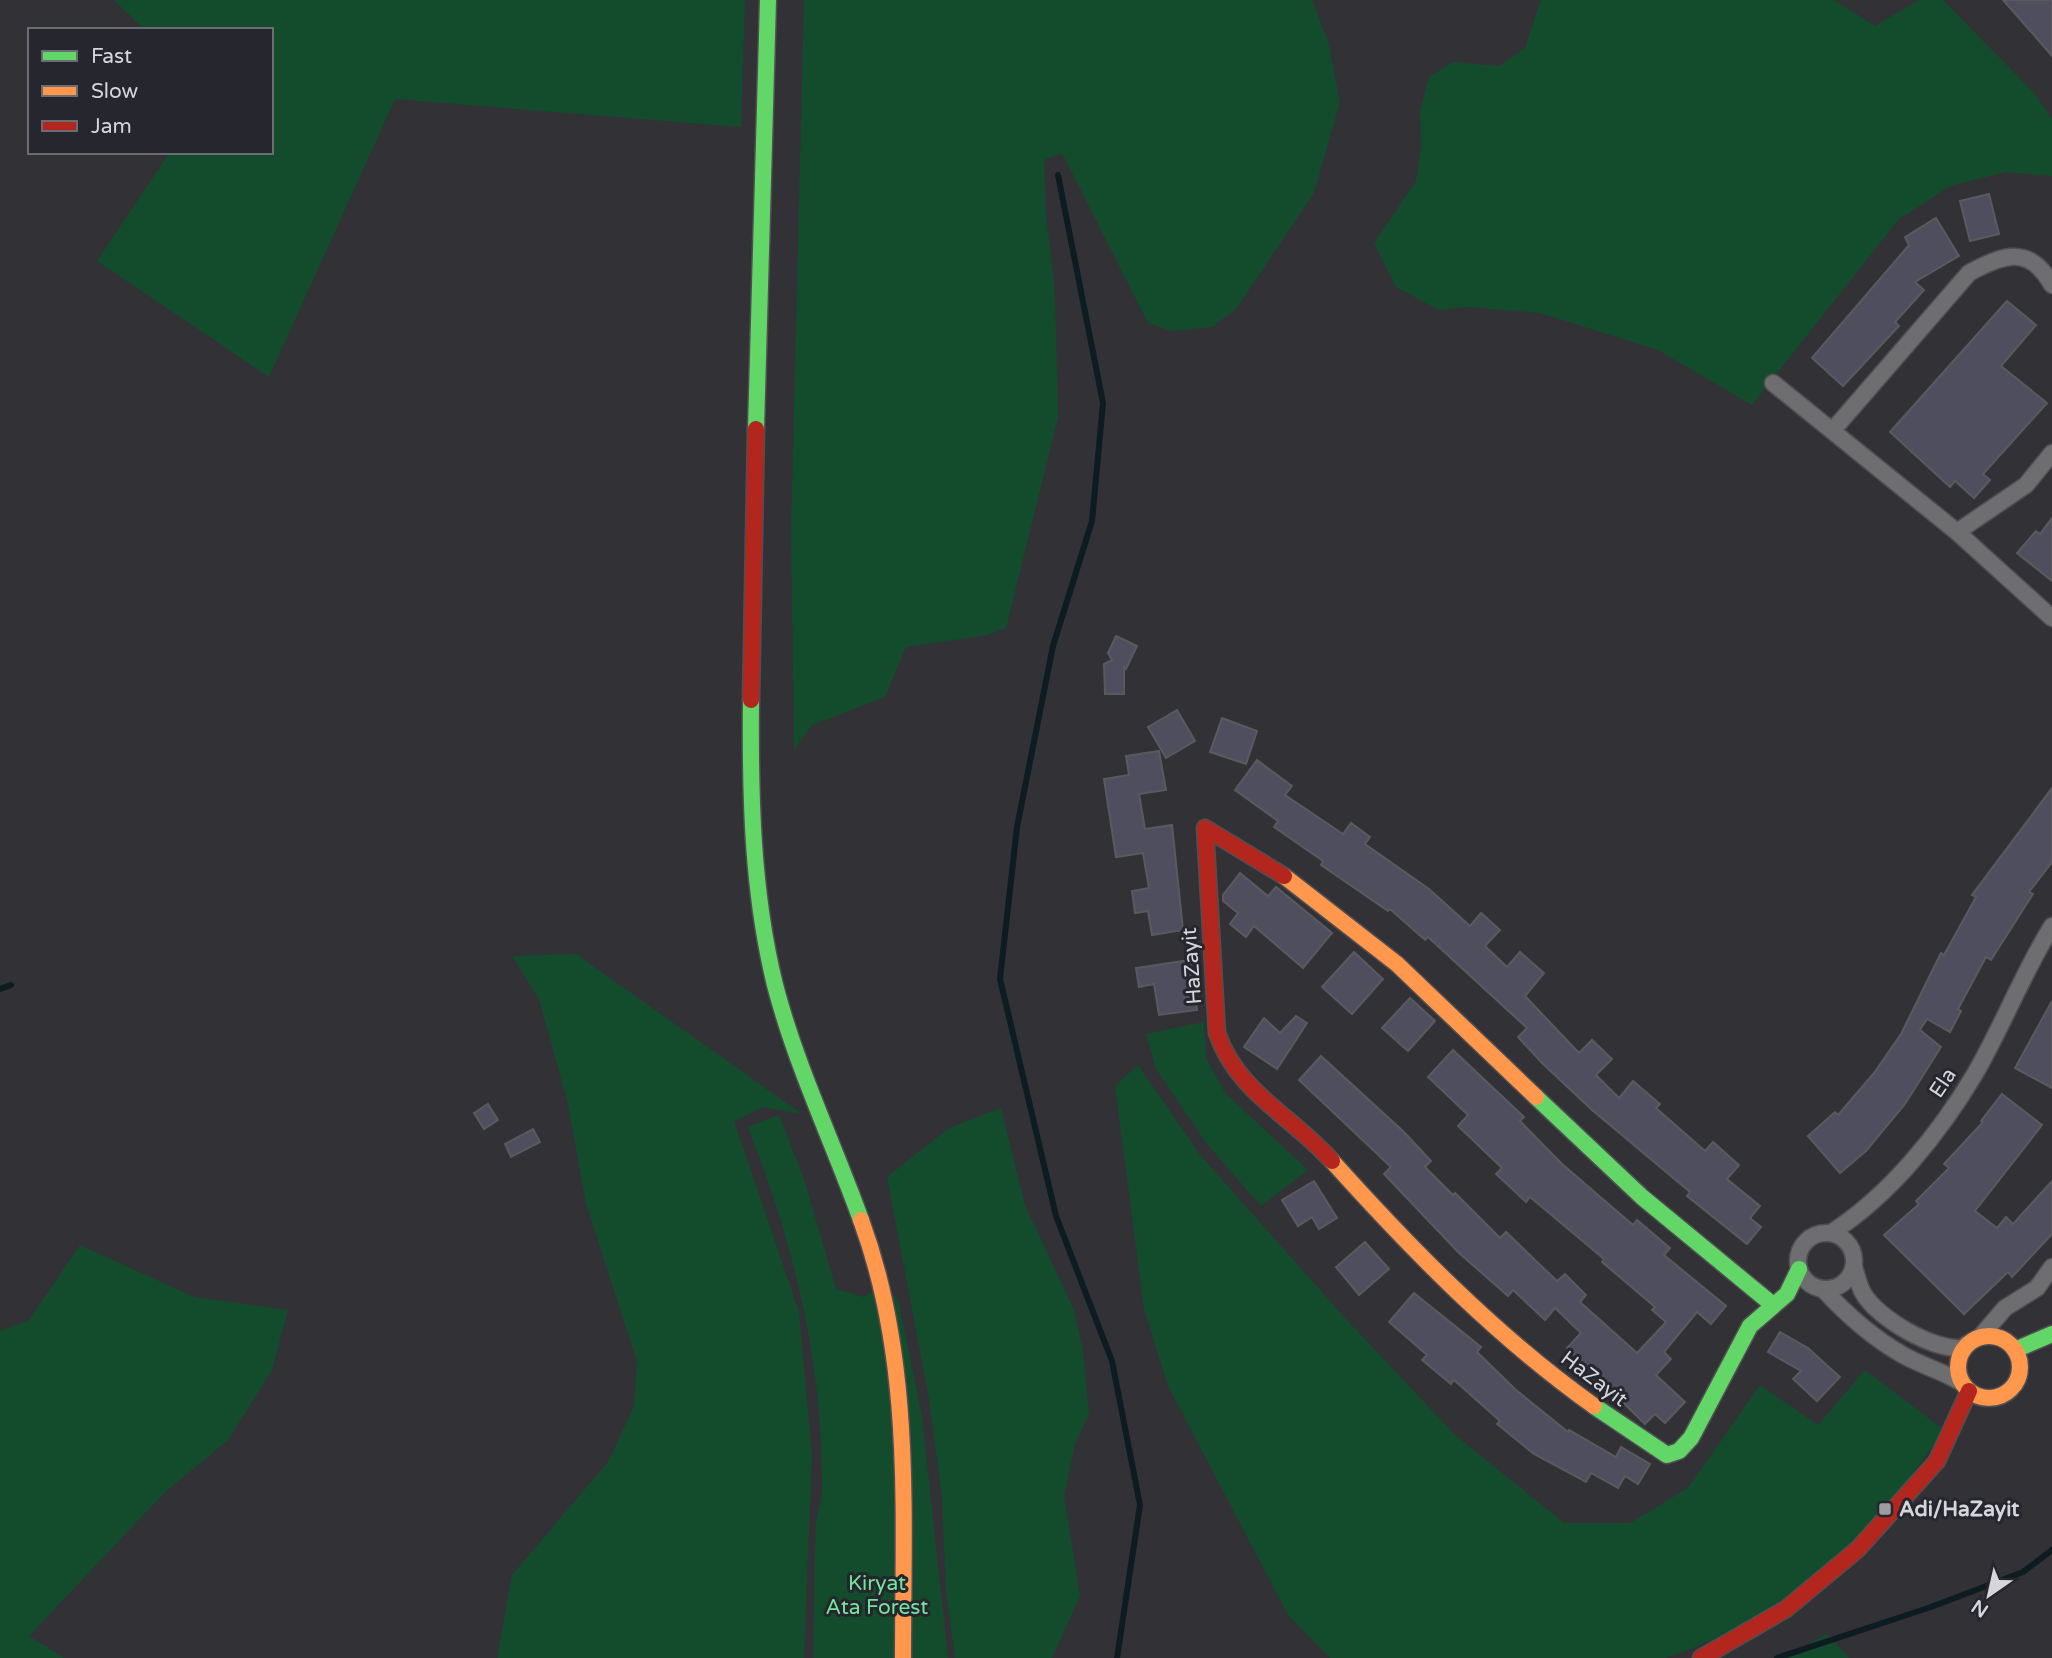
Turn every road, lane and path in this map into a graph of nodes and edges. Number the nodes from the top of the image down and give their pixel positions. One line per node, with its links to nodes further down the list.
1 (768, 0): 19 (street)
2 (2052, 285): 4 (street)
3 (1773, 383): 4 (street)
4 (1833, 430): 6 (street)
5 (2052, 453): 6 (street)
6 (1957, 532): 7 (street)
7 (2052, 618)
8 (2052, 926): 9 (street, Ela)
9 (1830, 1233): 10 (street); 12 (street)
10 (1854, 1267): 13 (street); 16 (street)
11 (2052, 1267): 16 (street)
12 (1799, 1269): 13 (street); 14 (street, HaZayit)
13 (1824, 1289): 18 (street)
14 (1773, 1305): 14 (street, HaZayit)
15 (2052, 1334): 17 (street)
16 (1974, 1340): 17 (street); 18 (street)
17 (2015, 1350): 18 (street)
18 (1966, 1387): 20 (street)
19 (903, 1658)
20 (1701, 1658)

